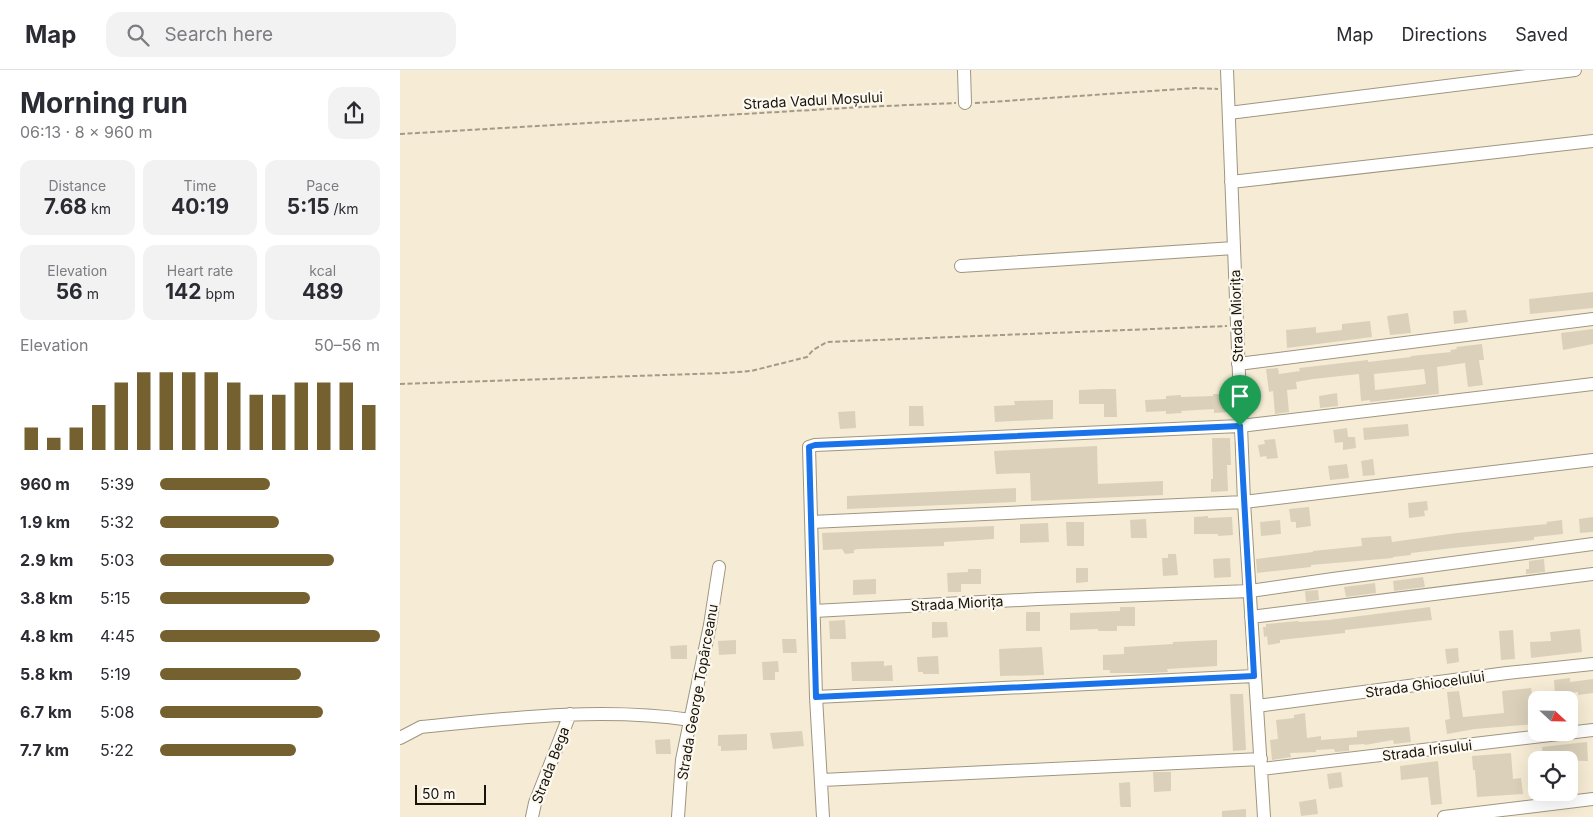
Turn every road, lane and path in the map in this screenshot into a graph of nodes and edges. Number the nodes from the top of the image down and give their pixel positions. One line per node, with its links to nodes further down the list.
1 (964, 70): 5 (street)
2 (1227, 70): 4 (street, Strada Miorița)
3 (1575, 70): 6 (street)
4 (1228, 89): 5 (path, Strada Vadul Moșului); 6 (street, Strada Miorița)
5 (966, 103): 7 (path, Strada Vadul Moșului)
6 (1229, 113): 9 (street, Strada Miorița)
7 (400, 134)
8 (1593, 140): 9 (street)
9 (1231, 182): 10 (street, Strada Miorița)
10 (1234, 248): 11 (street); 13 (street, Strada Miorița)
11 (961, 266)
12 (1593, 319): 14 (street)
13 (1237, 326): 14 (street, Strada Miorița); 15 (path)
14 (1238, 364): 17 (street, Strada Miorița)
15 (400, 384)
16 (1593, 384): 17 (street)
17 (1240, 426): 19 (street, Strada Miorița); 20 (street)
18 (1593, 460): 19 (street)
19 (1244, 502): 20 (street); 24 (street, Strada Miorița)
20 (811, 522): 25 (street)
21 (1593, 544): 24 (street, Strada Miorița)
22 (719, 567): 32 (street, Strada George Topârceanu)
23 (1593, 574): 26 (street)
24 (1250, 592): 25 (street, Strada Miorița); 26 (street, Strada Miorița)
25 (814, 611): 29 (street)
26 (1251, 617): 28 (street, Strada Miorița)
27 (1593, 664): 30 (street, Strada Ghiocelului)
28 (1254, 676): 29 (street); 30 (street, Strada Miorița)
29 (816, 697): 36 (street)
30 (1257, 706): 35 (street, Strada Miorița)
31 (570, 714): 32 (street); 34 (street); 38 (street, Strada Bega)
32 (691, 720): 39 (street, Strada George Topârceanu)
33 (1593, 730): 35 (street, Strada Irisului)
34 (400, 738)
35 (1261, 764): 36 (street, Strada Irisului); 41 (street, Strada Miorița)
36 (822, 780): 40 (street)
37 (1593, 799): 42 (street)
38 (532, 817)
39 (678, 817)
40 (823, 817)
41 (1264, 817)
42 (1444, 817)

